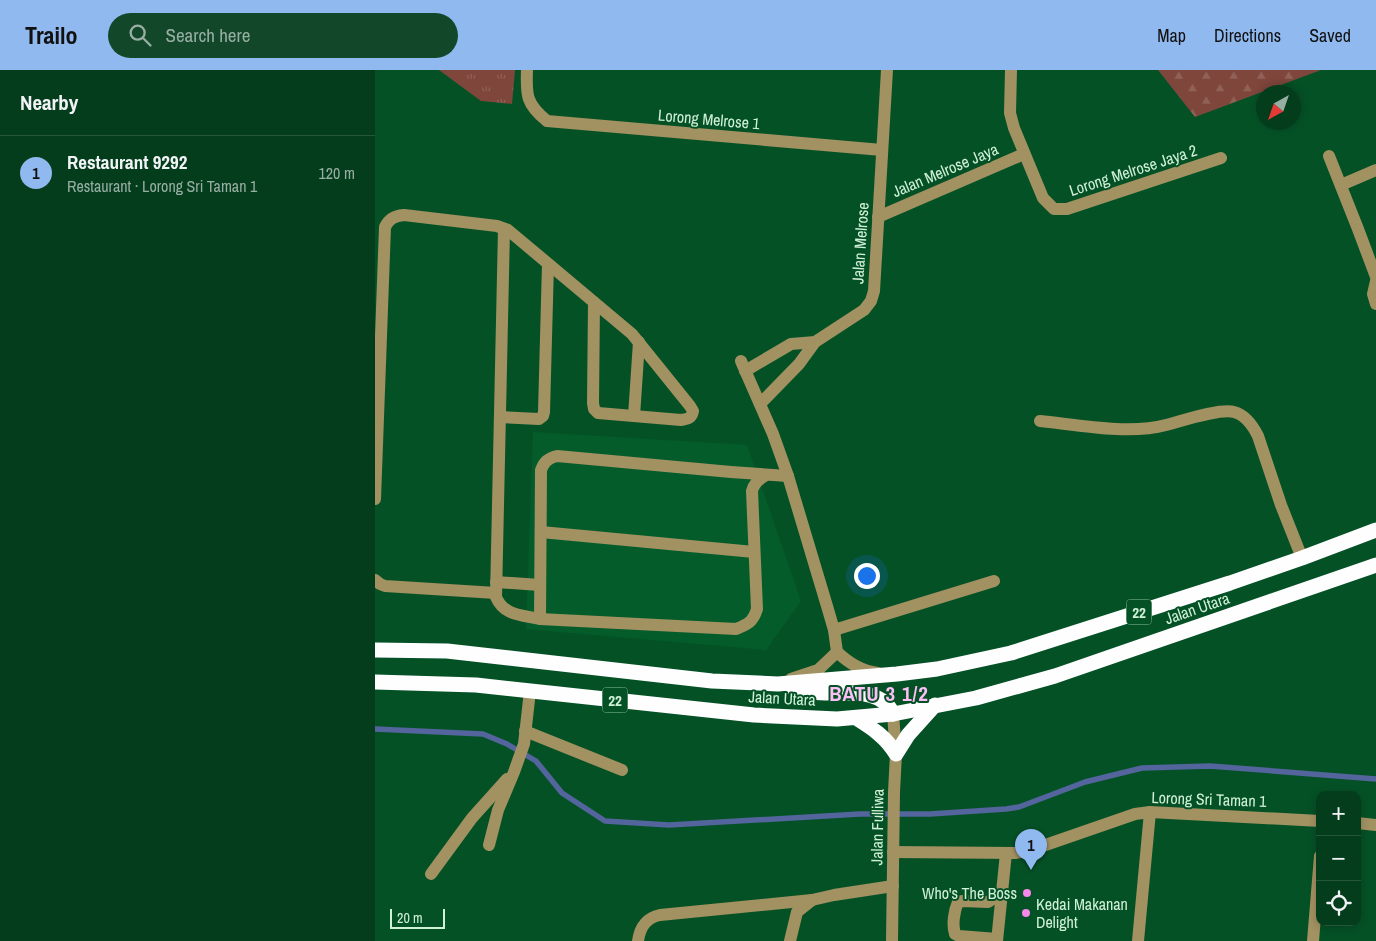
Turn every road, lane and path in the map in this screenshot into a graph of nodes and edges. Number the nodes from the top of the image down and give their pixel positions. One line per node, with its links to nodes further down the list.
1 (527, 70): 4 (street, Lorong Melrose 1)
2 (887, 70): 4 (street, Jalan Melrose)
3 (1011, 70): 5 (street)
4 (882, 150): 10 (street, Jalan Melrose)
5 (1024, 154): 7 (street, Lorong Melrose Jaya 2); 10 (street, Jalan Melrose Jaya)
6 (1329, 156): 9 (street)
7 (1221, 158)
8 (1376, 170): 9 (street)
9 (1341, 185): 13 (street)
10 (878, 216): 17 (street, Jalan Melrose)
11 (504, 229): 12 (street); 20 (street); 25 (street)
12 (548, 264): 14 (street); 20 (street)
13 (1376, 279): 15 (street)
14 (594, 302): 16 (street); 19 (street)
15 (1376, 304)
16 (639, 342): 19 (street); 19 (street)
17 (815, 342): 18 (street); 18 (street, Jalan Melrose)
18 (760, 404): 24 (street, Jalan Melrose)
19 (635, 416)
20 (500, 417): 35 (street)
21 (1039, 421): 30 (street)
22 (731, 472): 23 (street); 26 (street); 28 (street)
23 (766, 475): 24 (street); 26 (street)
24 (787, 476): 37 (street, Jalan Melrose)
25 (375, 499)
26 (751, 500): 29 (street)
27 (1376, 530): 30 (highway, Jalan Utara / 22)
28 (541, 532): 29 (street); 34 (street)
29 (754, 552): 36 (street)
30 (1302, 558): 40 (highway, Jalan Utara / 22)
31 (1376, 565): 44 (highway, Jalan Utara / 22)
32 (375, 580): 35 (street)
33 (993, 581): 37 (street)
34 (540, 585): 35 (street); 36 (street)
35 (496, 588): 36 (street)
36 (540, 619)
37 (833, 630): 39 (street, Jalan Melrose)
38 (375, 650): 42 (highway, Jalan Utara / 22)
39 (837, 652): 40 (street); 42 (street)
40 (897, 674): 42 (highway, Jalan Utara / 22)
41 (375, 682): 43 (highway, Jalan Utara / 22)
42 (778, 684): 45 (highway)
43 (530, 691): 46 (highway, Jalan Utara / 22); 47 (street)
44 (935, 706): 45 (highway, Jalan Utara / 22); 48 (highway)
45 (893, 714): 46 (highway, Jalan Utara / 22); 48 (street, Jalan Fulliwa)
46 (855, 718): 48 (highway)
47 (524, 738): 49 (street); 50 (street)
48 (897, 754): 56 (street, Jalan Fulliwa)
49 (516, 766): 55 (street); 58 (street)
50 (621, 770)
51 (1150, 812): 52 (street, Lorong Sri Taman 1); 57 (street, Lorong Sri Taman 1); 68 (street)
52 (1316, 821)
53 (1361, 823): 54 (street)
54 (1376, 825)
55 (489, 845)
56 (893, 852): 57 (street, Lorong Sri Taman 1); 60 (street, Jalan Fulliwa)
57 (1005, 853): 61 (street)
58 (431, 874)
59 (1318, 881): 69 (street)
60 (893, 886): 62 (street); 67 (street, Jalan Fulliwa)
61 (1002, 893): 63 (street); 64 (street)
62 (812, 900): 65 (street); 66 (street)
63 (979, 939): 64 (street)
64 (997, 940)
65 (638, 941)
66 (790, 941)
67 (892, 941)
68 (1138, 941)
69 (1313, 941)

